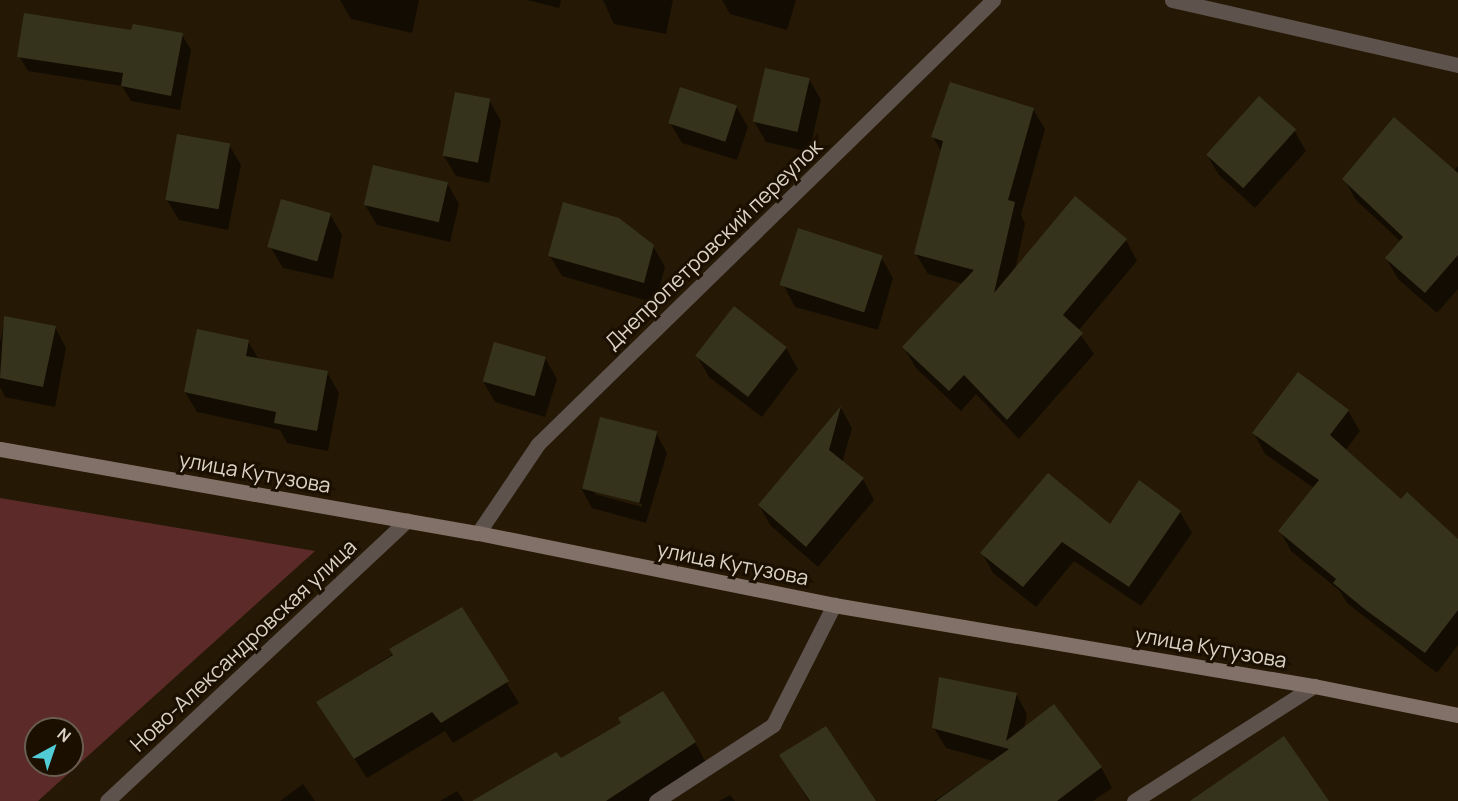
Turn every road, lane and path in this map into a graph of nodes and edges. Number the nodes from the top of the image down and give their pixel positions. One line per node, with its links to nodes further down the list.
1 (993, 0): 6 (street, Днепропетровский переулок)
2 (1173, 0): 3 (street)
3 (1458, 65)
4 (0, 449): 5 (main road, улица Кутузова)
5 (407, 520): 6 (main road, улица Кутузова); 10 (street, Ново-Александровская улица)
6 (478, 533): 7 (main road, улица Кутузова)
7 (834, 605): 8 (main road, улица Кутузова); 11 (street)
8 (1314, 686): 9 (main road, улица Кутузова); 12 (street)
9 (1458, 715)
10 (107, 801)
11 (656, 801)
12 (1134, 801)

